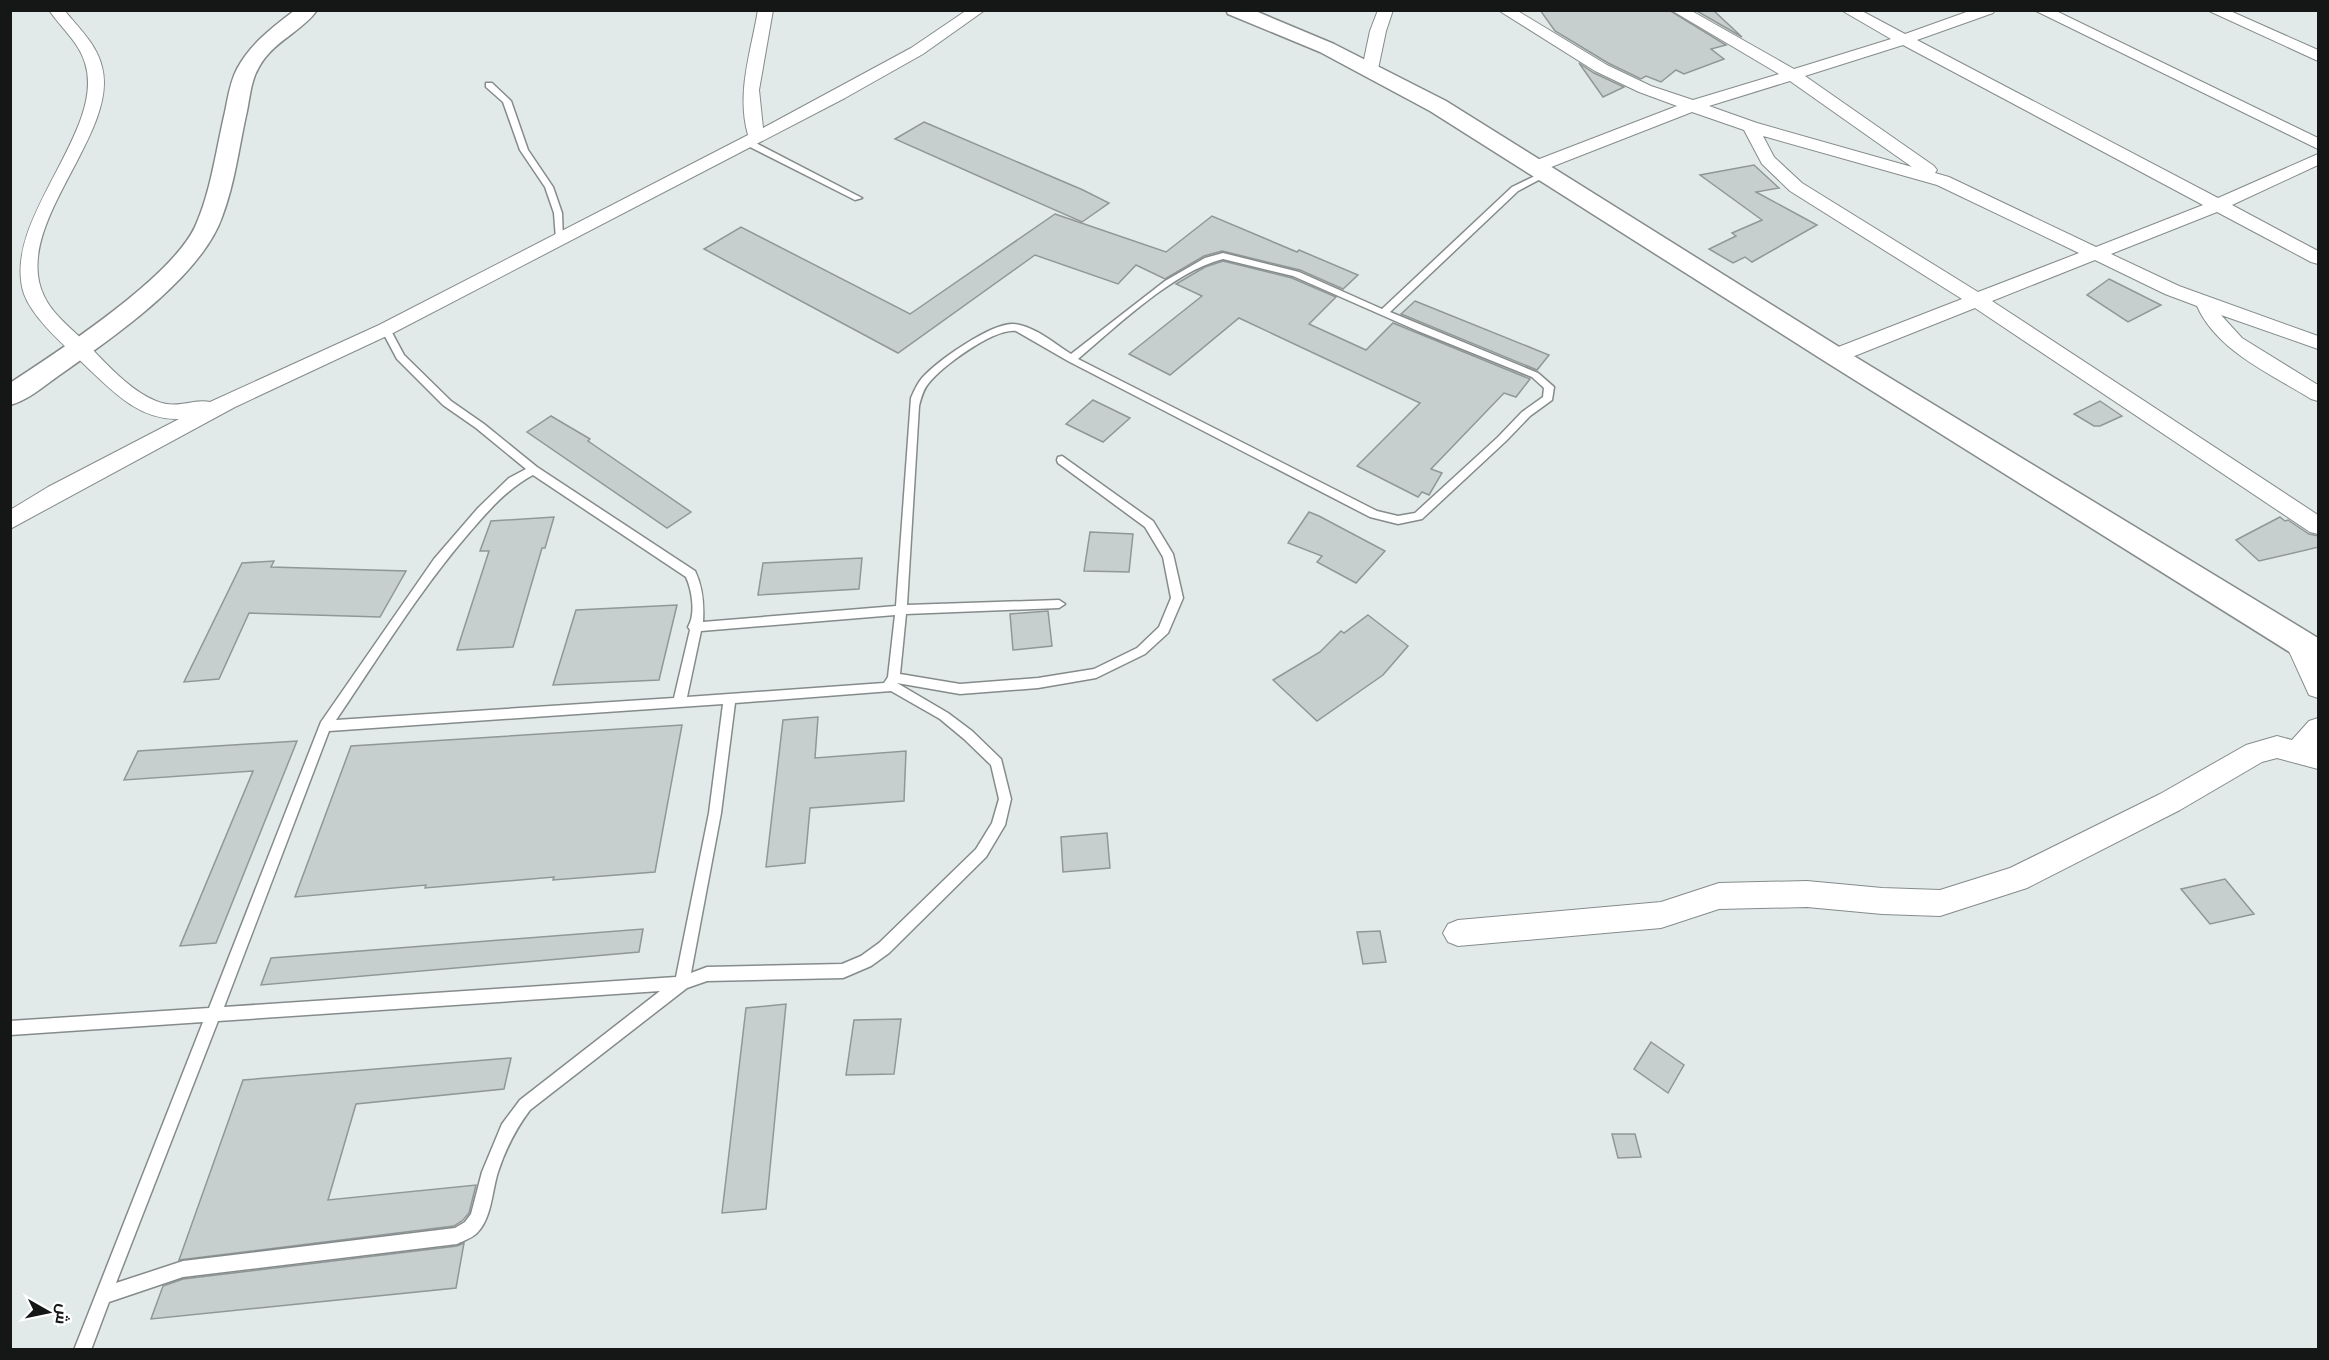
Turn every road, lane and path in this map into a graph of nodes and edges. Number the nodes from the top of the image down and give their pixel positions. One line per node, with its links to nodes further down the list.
1 (56, 10): 35 (street)
2 (308, 10): 35 (main road)
3 (766, 10): 20 (street)
4 (978, 10): 20 (street)
5 (1235, 10): 15 (main road)
6 (1505, 10): 18 (street)
7 (1678, 10): 16 (street)
8 (1848, 10): 13 (street)
9 (1988, 10): 13 (street)
10 (2041, 10): 21 (street)
11 (2214, 10): 14 (street)
12 (1384, 12): 15 (street)
13 (1905, 39): 16 (street); 26 (street)
14 (2319, 56)
15 (1370, 69): 23 (main road)
16 (1792, 75): 18 (street); 24 (street)
17 (489, 84): 27 (lane)
18 (1692, 106): 19 (street); 23 (street)
19 (1751, 127): 24 (street); 30 (street)
20 (752, 140): 25 (lane); 27 (street)
21 (2319, 144)
22 (2319, 159): 26 (street)
23 (1540, 171): 32 (lane); 36 (main road)
24 (1943, 181): 28 (street)
25 (858, 198)
26 (2218, 206): 28 (street); 29 (street)
27 (560, 238): 33 (street)
28 (2094, 254): 30 (street); 31 (street)
29 (2319, 258)
30 (1977, 300): 36 (street); 44 (street)
31 (2206, 303): 34 (street); 38 (street)
32 (1384, 312): 37 (lane); 37 (lane)
33 (386, 329): 40 (street); 42 (lane)
34 (2319, 343)
35 (79, 347): 39 (main road); 40 (street)
36 (1835, 356): 48 (main road)
37 (1071, 359): 46 (lane)
38 (2319, 394)
39 (10, 396)
40 (228, 402): 43 (street)
41 (1062, 460): 50 (lane)
42 (533, 470): 47 (lane); 54 (lane)
43 (10, 521)
44 (2319, 526)
45 (1059, 604): 46 (lane)
46 (901, 610): 47 (lane); 50 (lane)
47 (694, 627): 53 (lane)
48 (2296, 640): 49 (main road); 51 (street)
49 (2319, 654)
50 (892, 682): 52 (lane); 58 (lane)
51 (2319, 688)
52 (730, 698): 53 (lane); 58 (lane)
53 (679, 702): 54 (lane)
54 (325, 726): 59 (lane)
55 (2319, 729): 56 (street)
56 (2309, 755): 57 (street)
57 (1458, 933)
58 (682, 983): 59 (lane); 61 (lane)
59 (214, 1014): 60 (lane); 61 (lane)
60 (10, 1028)
61 (103, 1296): 62 (lane)
62 (82, 1350)

